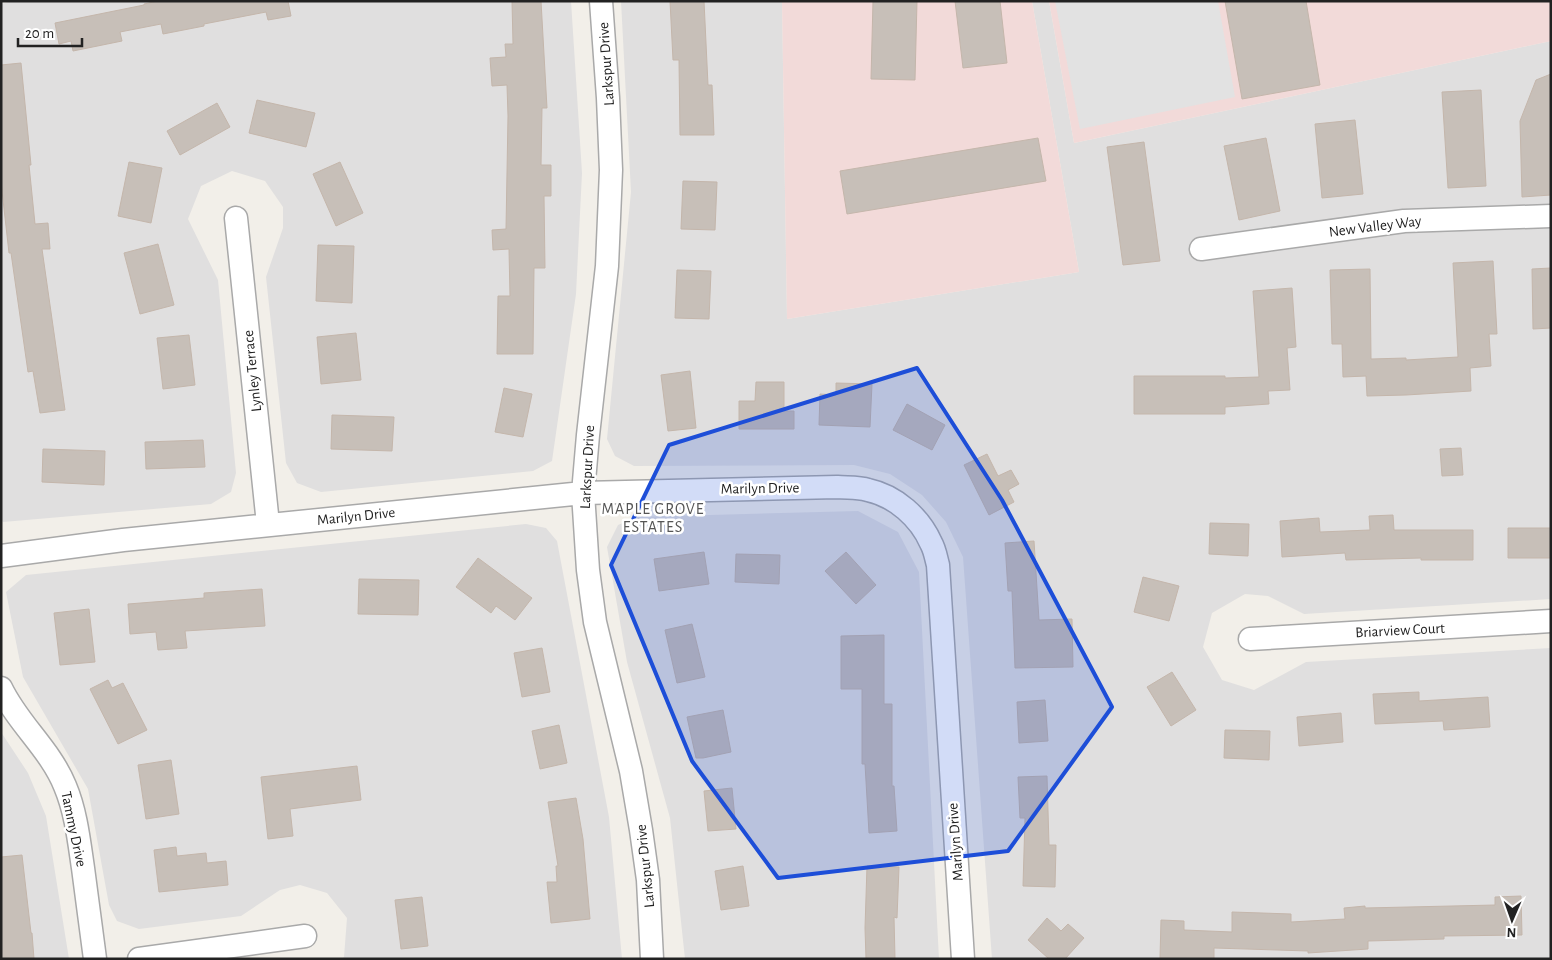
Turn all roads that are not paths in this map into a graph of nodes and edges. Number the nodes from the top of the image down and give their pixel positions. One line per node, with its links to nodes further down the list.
1 (601, 1): 5 (street, Larkspur Drive)
2 (1551, 216): 4 (street, New Valley Way)
3 (236, 218): 6 (street, Lynley Terrace)
4 (1201, 249)
5 (583, 493): 6 (street, Marilyn Drive); 14 (street, Larkspur Drive); 15 (street, Marilyn Drive)
6 (268, 524): 7 (street, Marilyn Drive)
7 (1, 556)
8 (1551, 621): 9 (street, Briarview Court)
9 (1250, 639)
10 (1, 688): 12 (street, Tammy Drive)
11 (305, 936): 13 (street)
12 (95, 959)
13 (139, 959)
14 (652, 959)
15 (963, 959)

